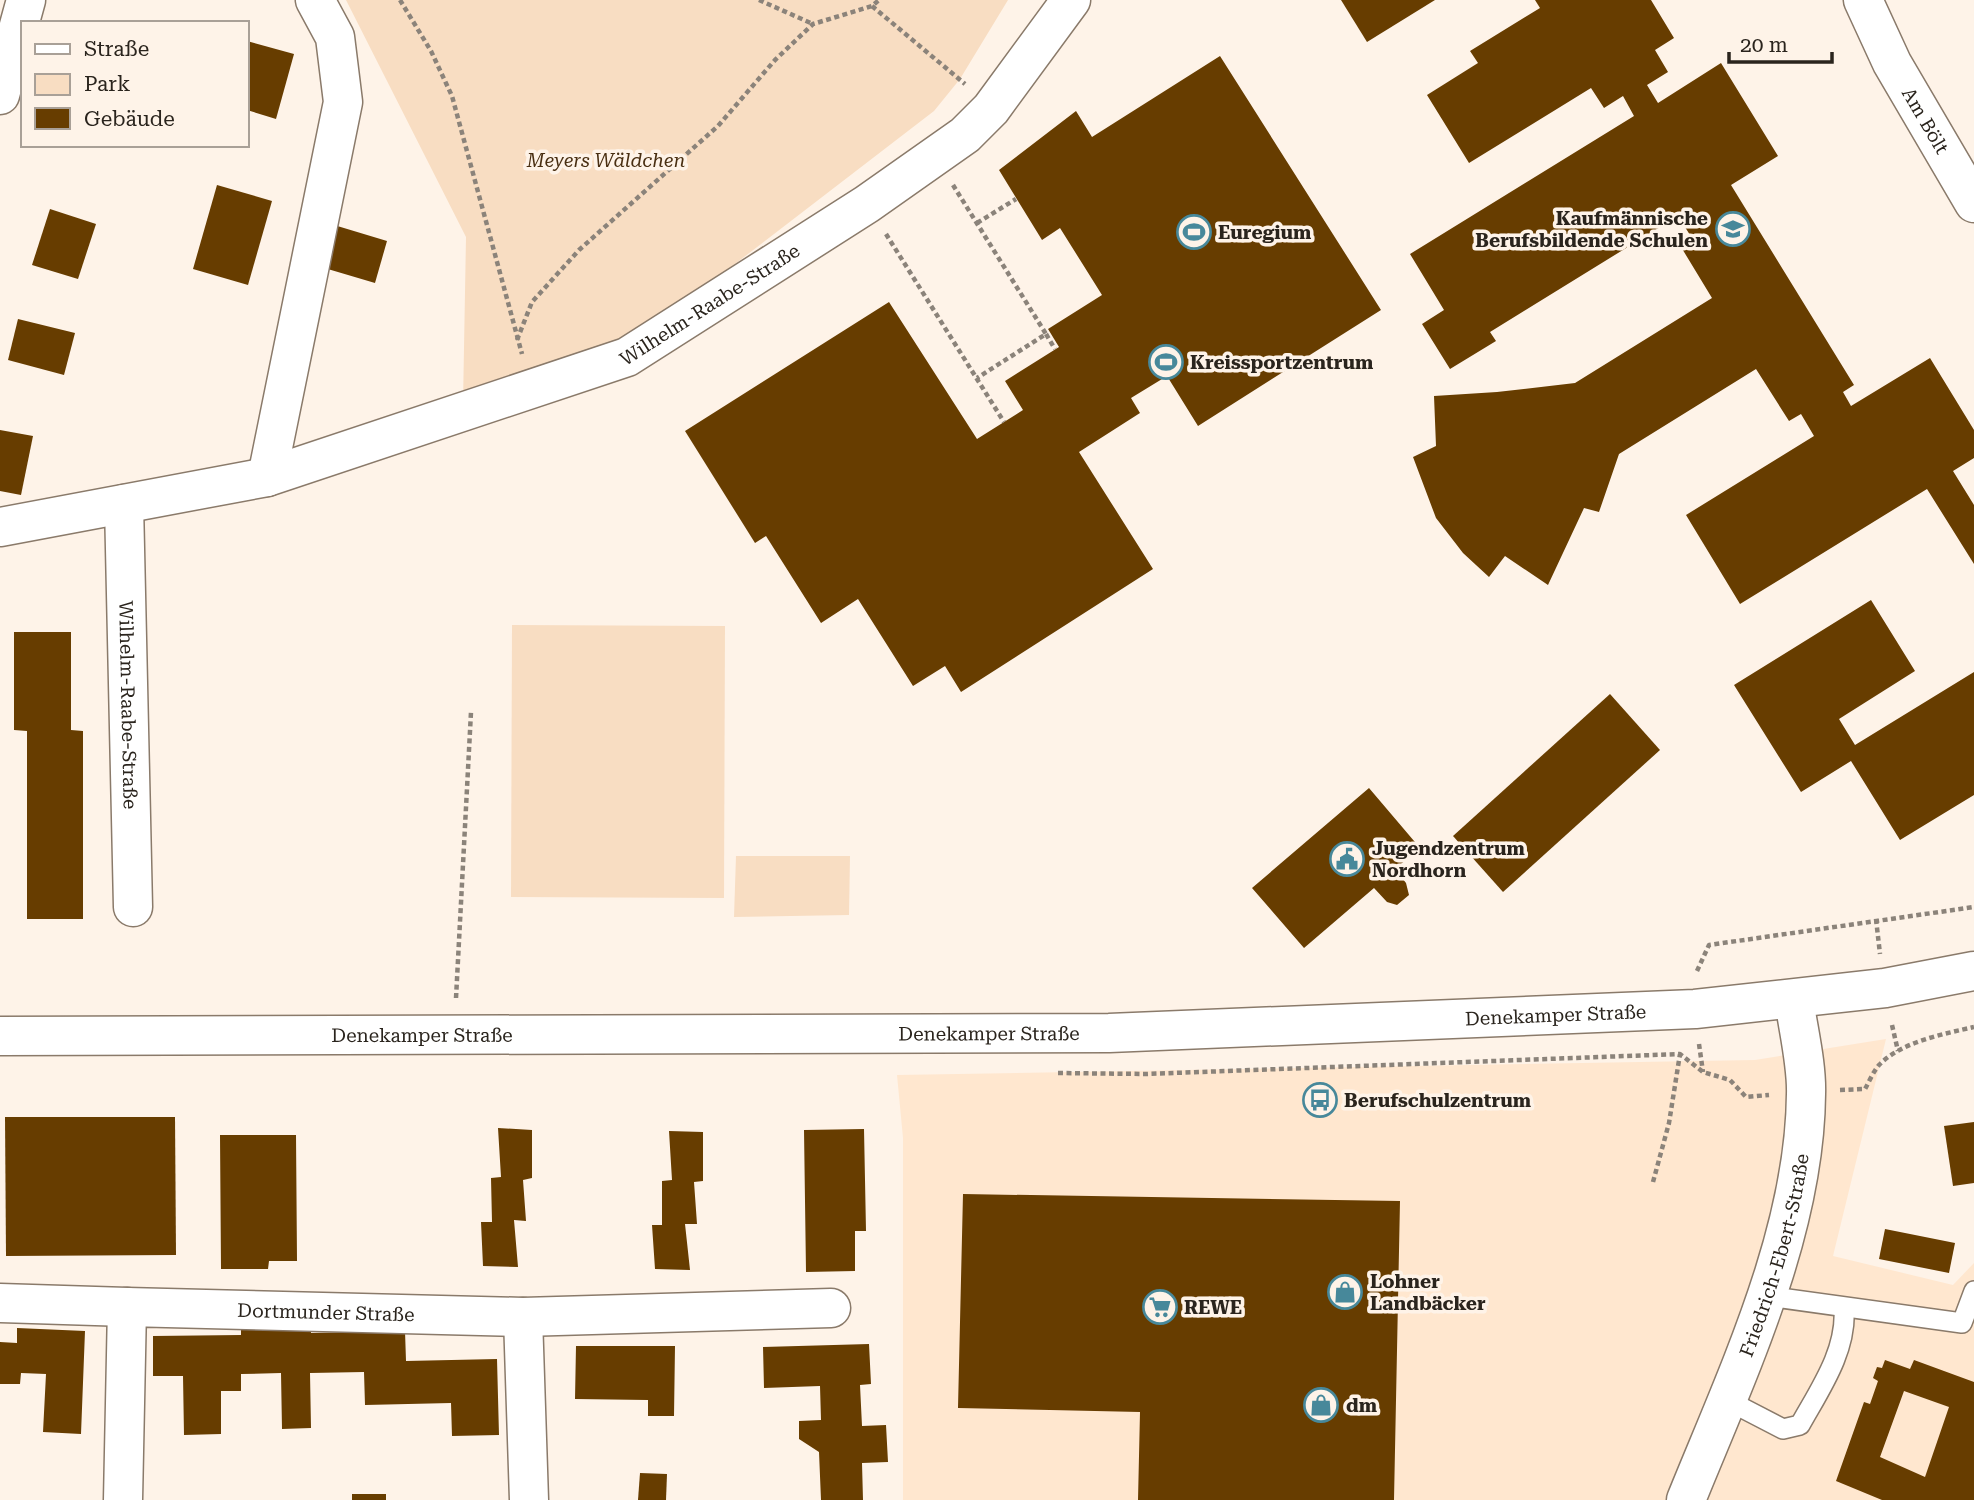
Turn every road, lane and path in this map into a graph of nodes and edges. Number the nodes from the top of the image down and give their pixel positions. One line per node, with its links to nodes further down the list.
1 (26, 0): 10 (street)
2 (315, 0): 23 (street)
3 (400, 0): 18 (path)
4 (759, 0): 9 (path)
5 (879, 0): 8 (path)
6 (1071, 0): 11 (street, Wilhelm-Raabe-Straße)
7 (1863, 0): 14 (street, Am Bölt)
8 (872, 6): 9 (path); 11 (path)
9 (813, 24): 18 (path)
10 (0, 95)
11 (991, 109): 12 (street, Wilhelm-Raabe-Straße)
12 (935, 158): 15 (street, Wilhelm-Raabe-Straße); 16 (path)
13 (1016, 199): 16 (path)
14 (1974, 203)
15 (867, 204): 20 (path); 21 (street, Wilhelm-Raabe-Straße)
16 (977, 223): 17 (path)
17 (1046, 334): 19 (path); 20 (path)
18 (517, 340): 21 (path)
19 (1055, 349)
20 (977, 378): 22 (path)
21 (533, 388): 23 (street, Wilhelm-Raabe-Straße)
22 (1004, 422)
23 (267, 477): 24 (street, Wilhelm-Raabe-Straße)
24 (124, 504): 25 (street, Wilhelm-Raabe-Straße); 27 (street, Wilhelm-Raabe-Straße)
25 (0, 527)
26 (471, 712): 30 (path)
27 (134, 907)
28 (1974, 971): 29 (street, Denekamper Straße)
29 (1794, 999): 30 (street, Denekamper Straße); 35 (street, Friedrich-Ebert-Straße)
30 (456, 1034): 31 (street, Denekamper Straße)
31 (0, 1036)
32 (1681, 1054): 33 (path)
33 (1653, 1182)
34 (1974, 1291): 39 (lane)
35 (1767, 1296): 39 (lane); 41 (street, Friedrich-Ebert-Straße)
36 (0, 1303): 37 (street, Dortmunder Straße)
37 (127, 1307): 40 (street, Dortmunder Straße); 42 (street)
38 (831, 1308): 40 (street, Dortmunder Straße)
39 (1844, 1308): 41 (lane)
40 (523, 1317): 43 (street)
41 (1727, 1400): 44 (street, Friedrich-Ebert-Straße)
42 (124, 1500)
43 (529, 1500)
44 (1686, 1500)

